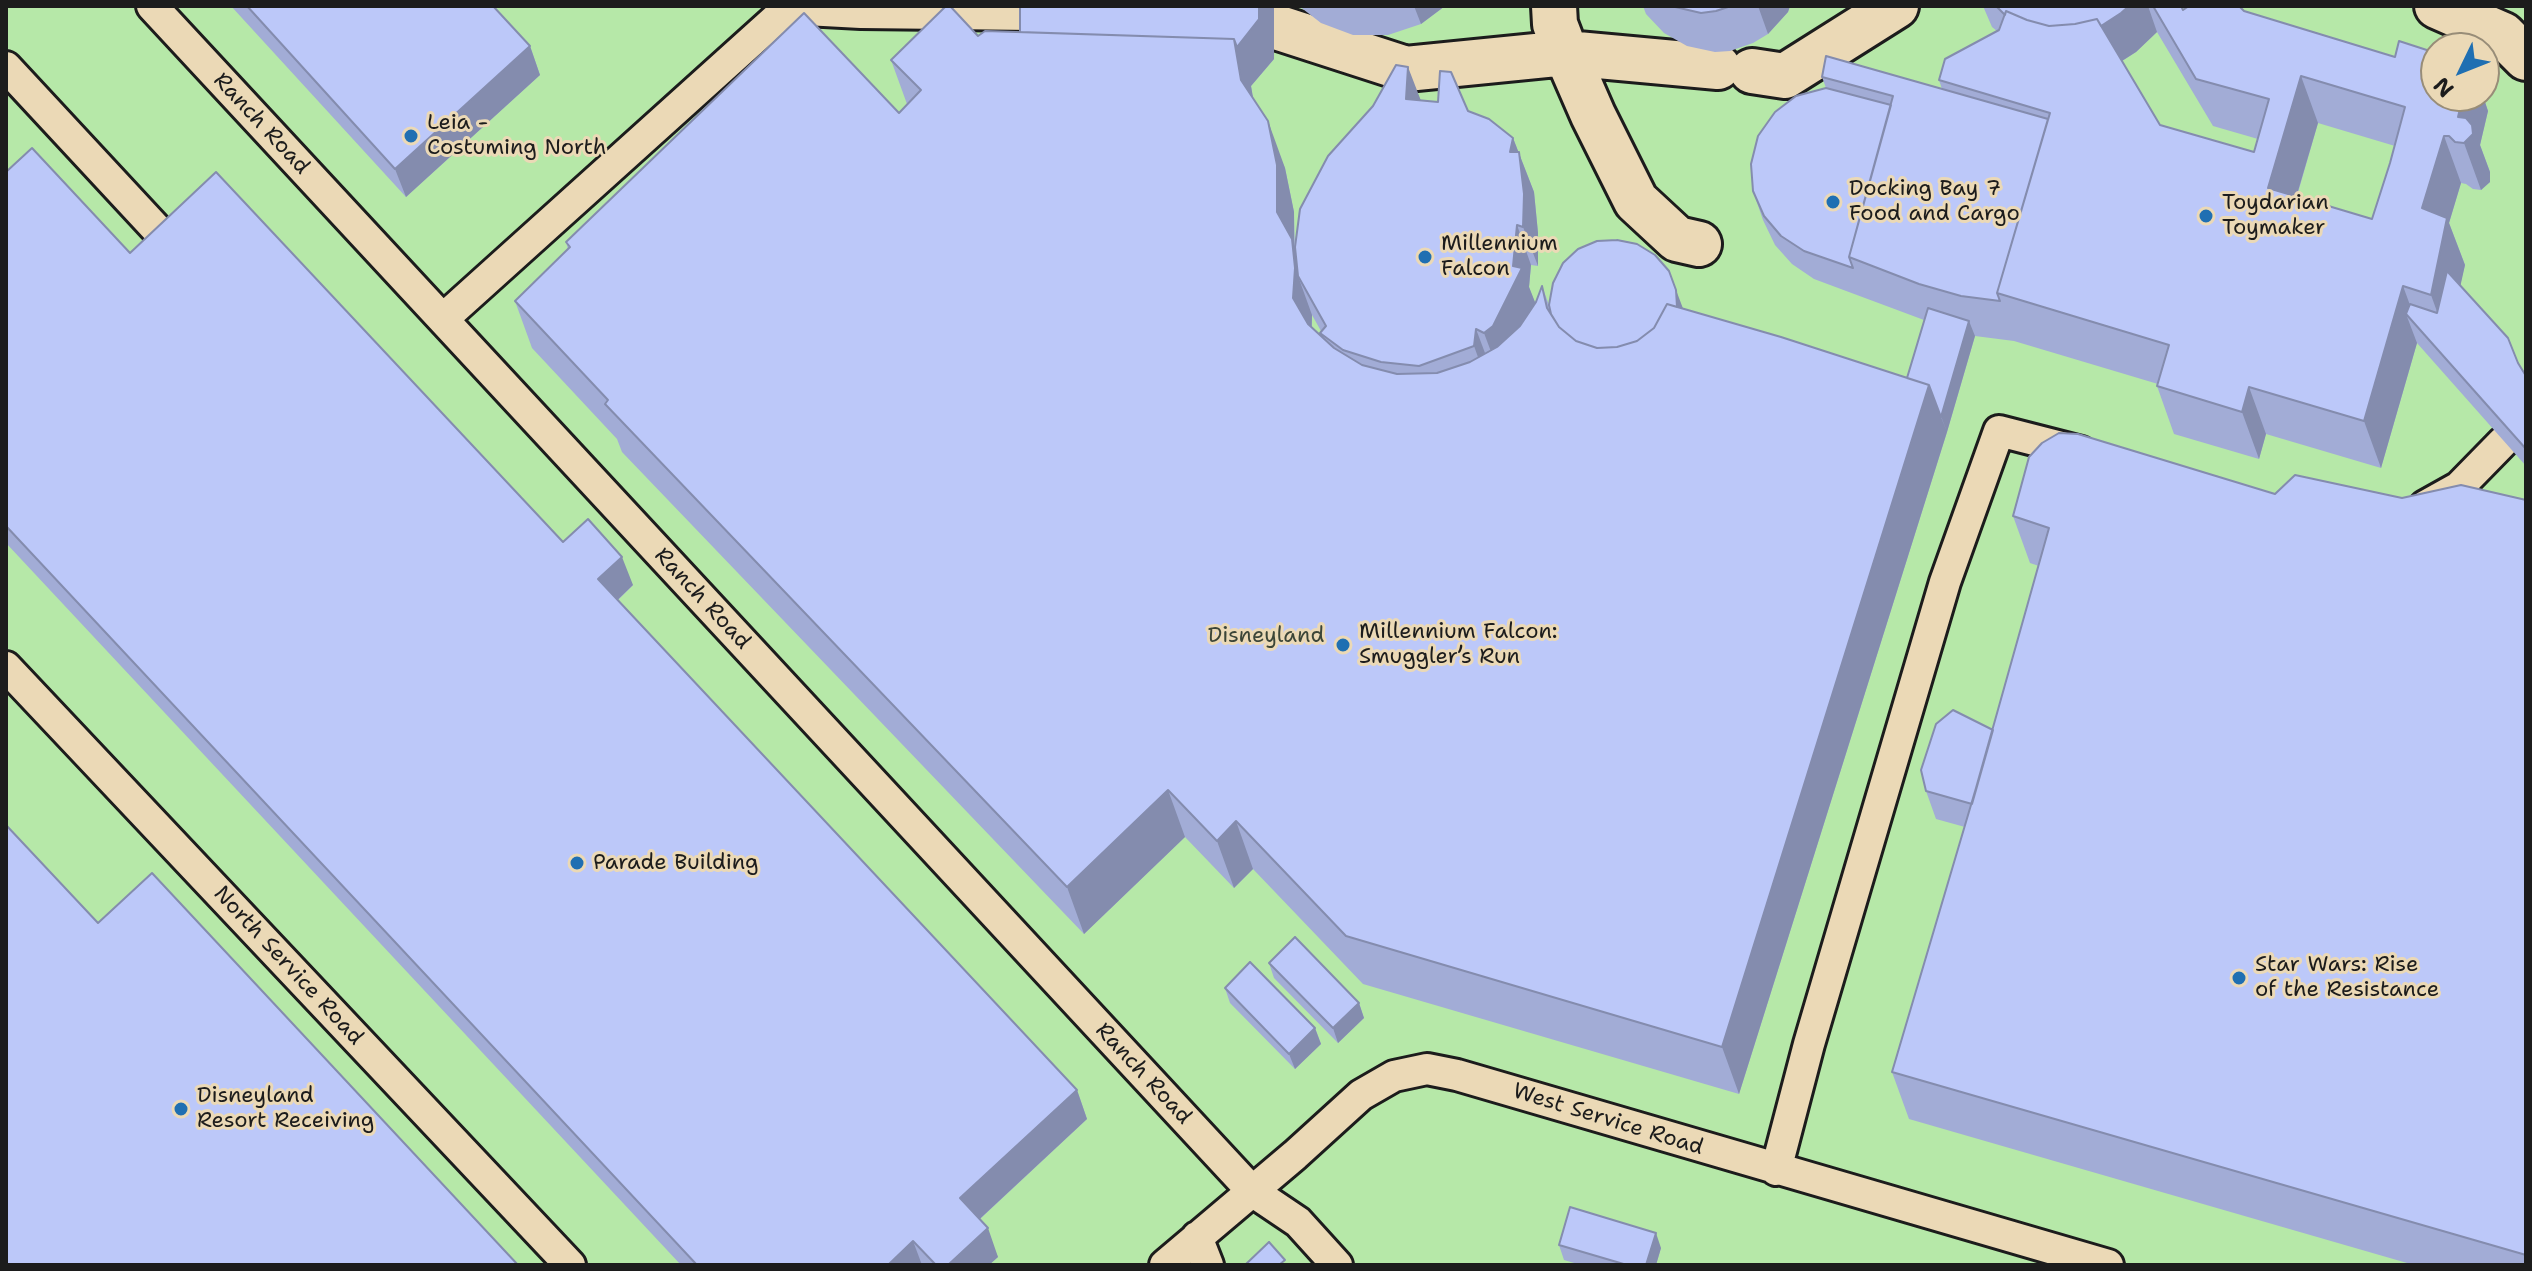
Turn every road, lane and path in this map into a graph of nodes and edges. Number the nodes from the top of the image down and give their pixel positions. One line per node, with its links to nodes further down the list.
1 (152, 6): 13 (lane, Ranch Road)
2 (1554, 6): 8 (street)
3 (1896, 6): 8 (street)
4 (2437, 6): 9 (street)
5 (787, 7): 6 (lane); 13 (lane)
6 (1033, 15)
7 (1273, 26): 8 (street)
8 (1566, 53): 11 (street)
9 (2526, 58)
10 (6, 67): 12 (lane)
11 (1699, 244)
12 (175, 249)
13 (443, 319): 19 (lane, Ranch Road)
14 (2503, 442): 16 (lane)
15 (2115, 461): 18 (lane)
16 (2397, 523)
17 (6, 667): 21 (lane, North Service Road)
18 (1776, 1170): 19 (lane, West Service Road); 24 (lane, West Service Road)
19 (1252, 1191): 20 (lane, West Service Road); 23 (lane, Ranch Road)
20 (1202, 1251): 22 (lane, West Service Road)
21 (570, 1265)
22 (1165, 1265)
23 (1337, 1265)
24 (2108, 1265)

